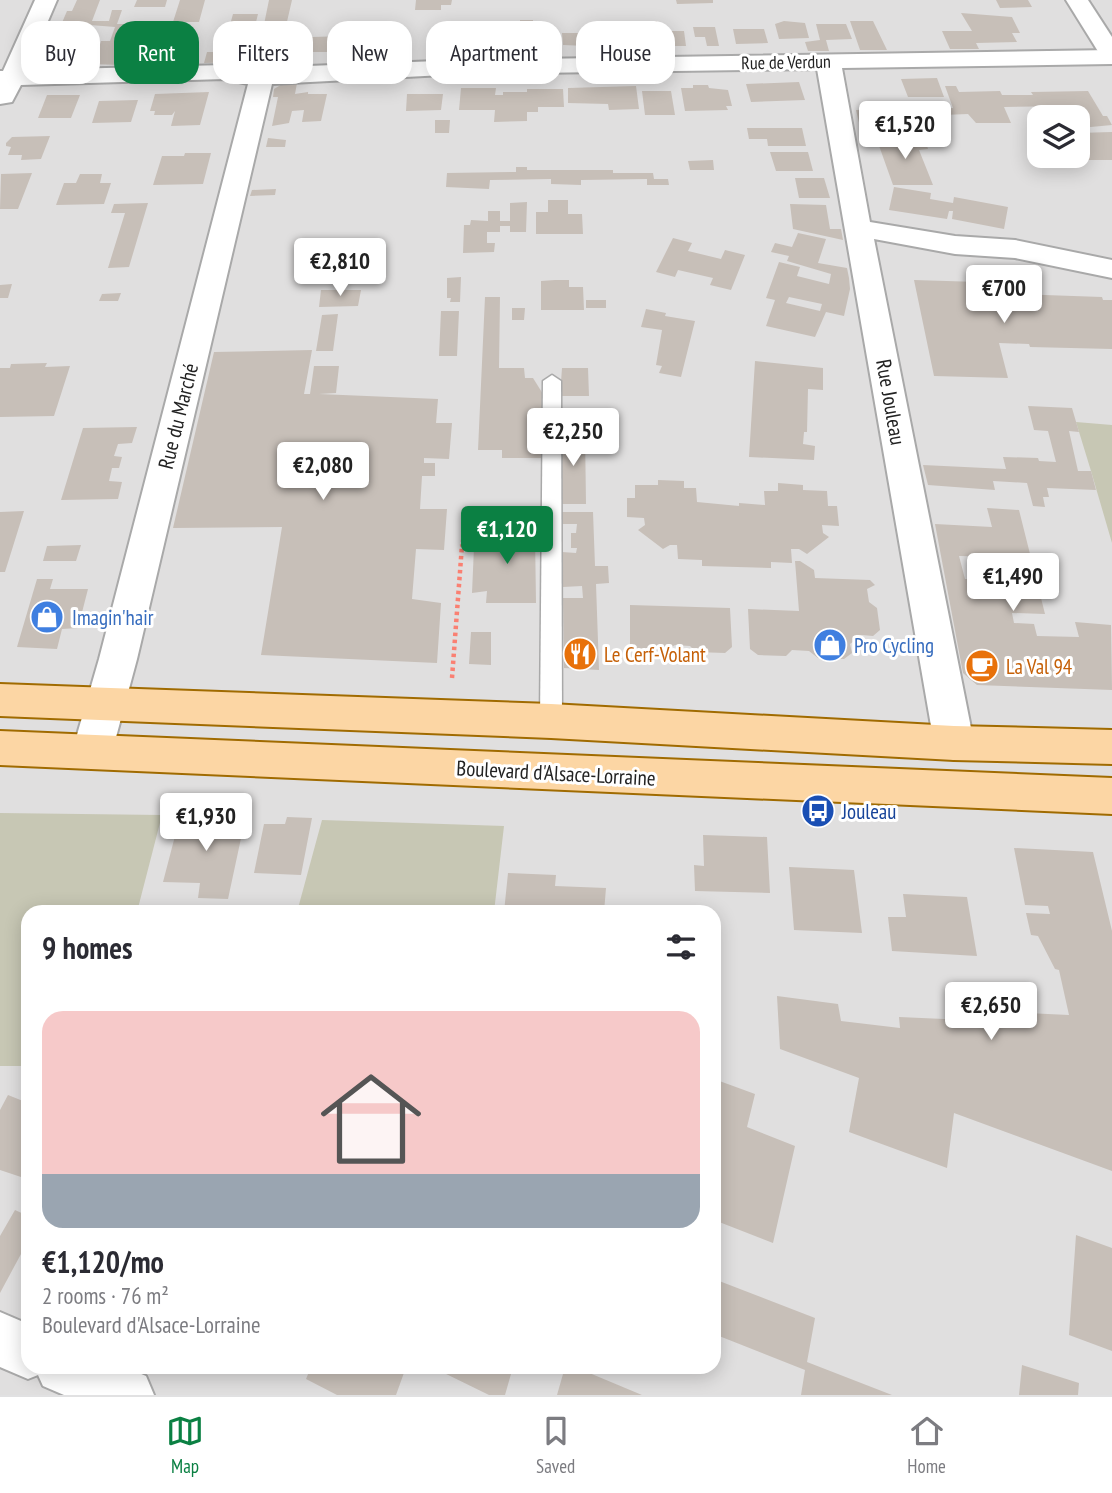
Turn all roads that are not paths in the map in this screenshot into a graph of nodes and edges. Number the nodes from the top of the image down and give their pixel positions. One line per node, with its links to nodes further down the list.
1 (46, 0): 7 (street)
2 (1077, 0): 3 (street)
3 (1112, 56): 4 (street, Rue de Verdun)
4 (830, 62): 6 (street, Rue de Verdun); 10 (street, Rue Jouleau)
5 (213, 72): 7 (street, Rue de Verdun)
6 (313, 73)
7 (6, 78): 9 (street)
8 (260, 84): 14 (street, Rue du Marché)
9 (0, 102)
10 (859, 230): 11 (street); 16 (street, Rue Jouleau)
11 (1112, 269)
12 (552, 382): 15 (lane)
13 (0, 700): 14 (main road)
14 (106, 704): 15 (main road); 19 (street, Rue du Marché)
15 (551, 721): 16 (main road)
16 (954, 743): 17 (main road)
17 (1112, 747)
18 (0, 748): 19 (main road, Boulevard d'Alsace-Lorraine)
19 (92, 752): 20 (main road, Boulevard d'Alsace-Lorraine)
20 (1112, 796)
21 (0, 1339): 22 (street)
22 (21, 1349)
23 (78, 1374): 24 (street)
24 (127, 1395)

